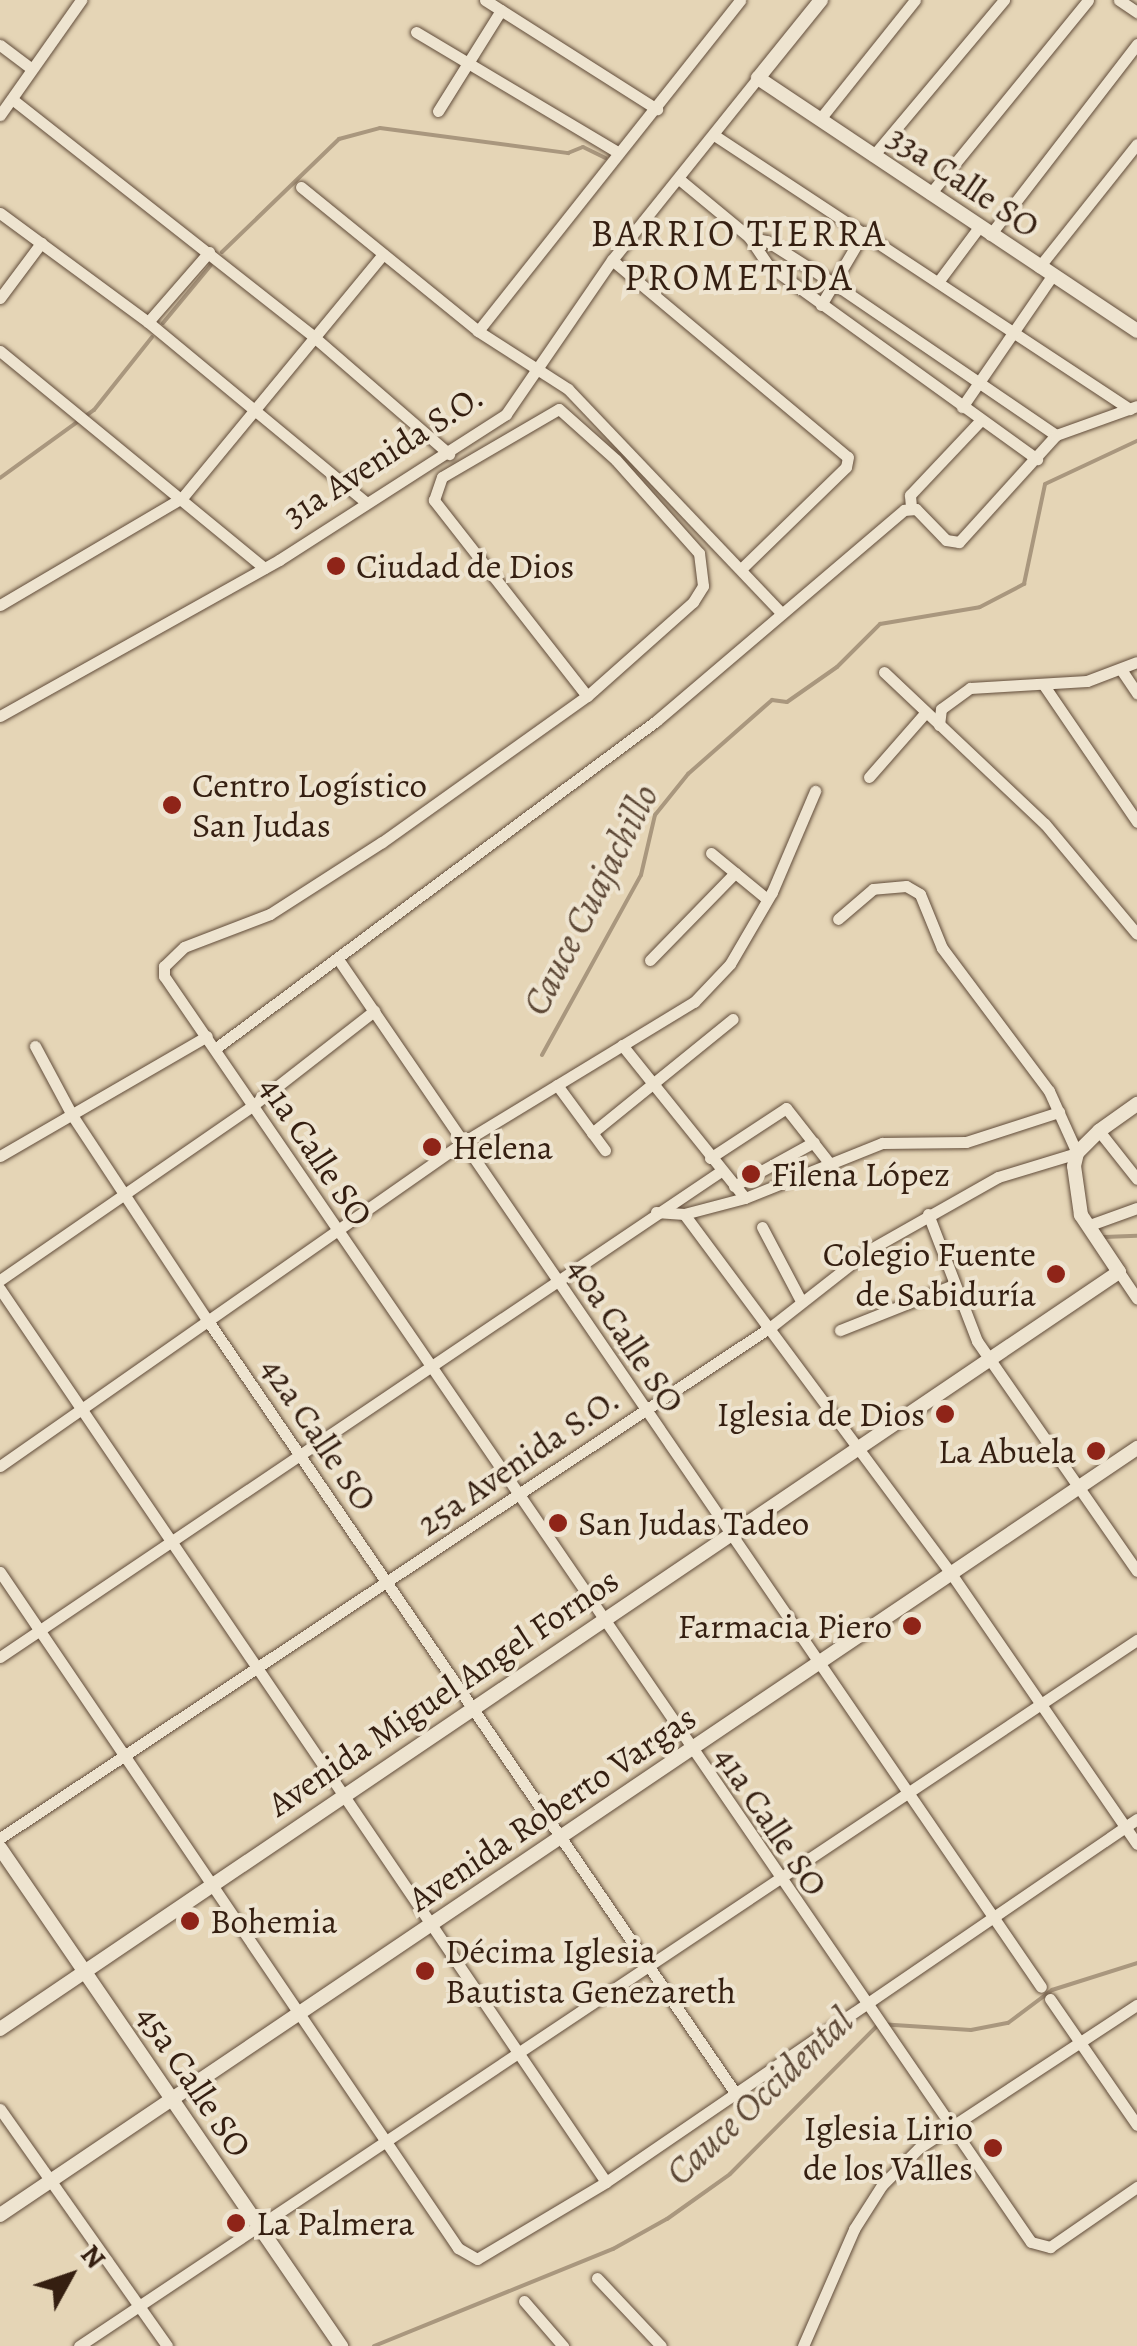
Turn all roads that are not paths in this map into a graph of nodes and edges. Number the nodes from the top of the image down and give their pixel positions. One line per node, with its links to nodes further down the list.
1 (81, 0): 15 (street)
2 (485, 0): 9 (street)
3 (740, 0): 18 (street)
4 (821, 0): 16 (street, 31a Avenida S.O.)
5 (915, 0): 21 (street)
6 (1004, 0): 25 (street)
7 (1088, 0): 28 (street)
8 (1120, 0): 10 (street)
9 (501, 10): 14 (street); 18 (street)
10 (1137, 12)
11 (416, 32): 14 (street)
12 (1137, 44): 30 (street)
13 (0, 45): 15 (street)
14 (468, 64): 19 (street); 24 (street)
15 (30, 68): 17 (street)
16 (758, 78): 21 (street, 33a Calle SO); 22 (street, 31a Avenida S.O.)
17 (12, 99): 20 (street); 34 (street)
18 (657, 108): 24 (street)
19 (438, 111)
20 (0, 115)
21 (820, 119): 25 (street, 33a Calle SO)
22 (714, 136): 26 (street, 31a Avenida S.O.); 31 (street)
23 (1137, 144): 37 (street)
24 (619, 153): 45 (street)
25 (873, 156): 28 (street, 33a Calle SO)
26 (679, 179): 32 (street); 36 (street, 31a Avenida S.O.)
27 (300, 187): 35 (street)
28 (930, 194): 30 (street, 33a Calle SO)
29 (0, 213): 33 (street)
30 (985, 231): 37 (street, 33a Calle SO); 39 (street)
31 (864, 232): 38 (street); 39 (street)
32 (748, 238): 38 (street); 41 (street)
33 (41, 243): 40 (street); 42 (street)
34 (209, 252): 42 (street); 46 (street)
35 (383, 254): 45 (street); 46 (street)
36 (612, 260): 48 (street, 31a Avenida S.O.); 61 (street)
37 (1045, 272): 43 (street); 44 (street, 33a Calle SO)
38 (833, 282): 41 (street); 49 (street)
39 (938, 282): 43 (street)
40 (0, 298)
41 (821, 305): 50 (street)
42 (148, 322): 52 (street)
43 (1011, 331): 49 (street); 51 (street)
44 (1137, 331)
45 (478, 332): 48 (street)
46 (314, 338): 52 (street); 55 (street)
47 (0, 351): 57 (street)
48 (533, 372): 55 (street, 31a Avenida S.O.); 61 (street)
49 (978, 382): 50 (street); 54 (street)
50 (962, 407): 53 (street)
51 (1133, 408): 54 (street)
52 (253, 411): 57 (street); 58 (street)
53 (980, 420): 56 (street); 59 (street)
54 (1056, 436): 56 (street)
55 (449, 454): 58 (street, 31a Avenida S.O.)
56 (1037, 459): 59 (street)
57 (182, 498): 60 (street); 62 (street)
58 (364, 501): 60 (street, 31a Avenida S.O.)
59 (911, 507): 63 (street)
60 (264, 568): 71 (street, 31a Avenida S.O.)
61 (741, 569): 63 (street)
62 (0, 605)
63 (780, 612): 81 (street)
64 (1137, 662): 65 (street)
65 (1122, 671): 67 (street); 68 (street)
66 (884, 672): 70 (street)
67 (1043, 684): 72 (street); 75 (street)
68 (1137, 693)
69 (587, 696): 69 (street); 85 (street, 41a Calle SO)
70 (924, 712): 72 (street); 73 (street)
71 (0, 716)
72 (938, 726): 80 (street)
73 (868, 777)
74 (815, 792): 78 (street)
75 (1137, 822)
76 (711, 853): 77 (street)
77 (735, 873): 78 (street); 82 (street)
78 (767, 899): 86 (street)
79 (838, 919): 93 (street)
80 (1137, 934)
81 (338, 959): 83 (street, 40a Calle SO); 88 (street)
82 (650, 960)
83 (374, 1012): 92 (street); 97 (street, 40a Calle SO)
84 (733, 1019): 90 (street)
85 (207, 1036): 88 (street, 41a Calle SO); 94 (street)
86 (622, 1045): 89 (street); 90 (street)
87 (35, 1046): 94 (street, 42a Calle SO)
88 (216, 1048): 92 (street, 41a Calle SO)
89 (557, 1085): 96 (street); 97 (street)
90 (652, 1089): 96 (street); 102 (street)
91 (1137, 1104): 95 (street)
92 (252, 1106): 107 (street); 115 (street, 41a Calle SO)
93 (1059, 1112): 100 (street); 103 (street)
94 (72, 1115): 101 (street); 107 (street, 42a Calle SO)
95 (1098, 1132): 100 (street); 105 (street)
96 (592, 1133): 99 (street)
97 (465, 1141): 115 (street); 118 (street, 40a Calle SO)
98 (814, 1142): 102 (street); 103 (street); 106 (street)
99 (605, 1150)
100 (1077, 1153): 112 (street, 25a Avenida S.O.); 113 (street)
101 (0, 1156)
102 (710, 1158): 104 (street)
103 (830, 1164): 108 (street)
104 (721, 1171): 106 (street); 110 (street)
105 (1137, 1178)
106 (734, 1186): 108 (street)
107 (126, 1193): 117 (street); 123 (street, 42a Calle SO)
108 (745, 1198): 111 (street)
109 (1137, 1208): 113 (street)
110 (655, 1212): 111 (street); 118 (street)
111 (684, 1214): 124 (street)
112 (928, 1214): 119 (street); 121 (street, 25a Avenida S.O.)
113 (1087, 1226): 116 (street)
114 (762, 1227): 121 (street)
115 (335, 1228): 123 (street); 127 (street, 41a Calle SO)
116 (1119, 1272): 122 (street); 126 (street, Avenida Miguel Angel Fornos)
117 (0, 1280)
118 (558, 1286): 127 (street); 129 (street, 40a Calle SO)
119 (951, 1286): 125 (street); 126 (street)
120 (0, 1289): 128 (street)
121 (800, 1299): 124 (street, 25a Avenida S.O.)
122 (1137, 1299)
123 (206, 1318): 128 (street); 132 (street, 42a Calle SO)
124 (772, 1326): 129 (street, 25a Avenida S.O.); 130 (street)
125 (840, 1330)
126 (992, 1359): 130 (street, Avenida Miguel Angel Fornos); 134 (street)
127 (430, 1369): 132 (street); 135 (street, 41a Calle SO)
128 (78, 1411): 133 (street); 137 (street)
129 (645, 1411): 135 (street, 25a Avenida S.O.); 136 (street, 40a Calle SO)
130 (861, 1448): 136 (street, Avenida Miguel Angel Fornos); 140 (street)
131 (1137, 1448): 134 (street, Avenida Roberto Vargas)
132 (299, 1454): 137 (street); 141 (street, 42a Calle SO)
133 (0, 1466)
134 (1080, 1484): 138 (street); 140 (street, Avenida Roberto Vargas)
135 (518, 1496): 141 (street, 25a Avenida S.O.); 142 (street, 41a Calle SO)
136 (730, 1536): 142 (street, Avenida Miguel Angel Fornos); 146 (street, 40a Calle SO)
137 (168, 1542): 143 (street); 147 (street)
138 (1137, 1571)
139 (0, 1572): 143 (street)
140 (950, 1572): 146 (street, Avenida Roberto Vargas); 148 (street)
141 (388, 1585): 147 (street, 25a Avenida S.O.); 149 (street, 42a Calle SO)
142 (602, 1620): 149 (street, Avenida Miguel Angel Fornos); 150 (street, 41a Calle SO)
143 (40, 1630): 145 (street); 151 (street)
144 (1137, 1640): 148 (street)
145 (0, 1658)
146 (819, 1665): 150 (street, Avenida Roberto Vargas); 152 (street, 40a Calle SO)
147 (255, 1670): 151 (street, 25a Avenida S.O.); 153 (street)
148 (1036, 1705): 152 (street); 155 (street)
149 (472, 1709): 153 (street, Avenida Miguel Angel Fornos); 157 (street, 42a Calle SO)
150 (690, 1750): 157 (street, Avenida Roberto Vargas); 160 (street, 41a Calle SO)
151 (126, 1756): 156 (street, 25a Avenida S.O.); 161 (street)
152 (906, 1792): 160 (street); 162 (street, 40a Calle SO)
153 (342, 1797): 161 (street, Avenida Miguel Angel Fornos); 163 (street)
154 (1137, 1820): 155 (street)
155 (1125, 1827): 158 (street); 162 (street)
156 (0, 1838)
157 (562, 1838): 163 (street, Avenida Roberto Vargas); 164 (street, 42a Calle SO)
158 (1137, 1844)
159 (0, 1848): 165 (street, 45a Calle SO)
160 (777, 1877): 164 (street); 169 (street, 41a Calle SO)
161 (214, 1883): 165 (street, Avenida Miguel Angel Fornos); 170 (street)
162 (994, 1918): 166 (street, 40a Calle SO); 169 (street)
163 (432, 1926): 170 (street, Avenida Roberto Vargas); 173 (street)
164 (648, 1964): 173 (street); 174 (street, 42a Calle SO)
165 (84, 1972): 171 (street, Avenida Miguel Angel Fornos); 175 (street, 45a Calle SO)
166 (1041, 1987)
167 (1050, 2000): 172 (street)
168 (1137, 2005): 172 (street)
169 (864, 2007): 174 (street); 178 (street, 41a Calle SO)
170 (302, 2014): 175 (street, Avenida Roberto Vargas); 179 (street)
171 (0, 2029)
172 (1079, 2042): 177 (street); 178 (street)
173 (518, 2051): 179 (street); 180 (street)
174 (736, 2094): 180 (street)
175 (172, 2102): 181 (street, Avenida Roberto Vargas); 184 (street, 45a Calle SO)
176 (0, 2109): 181 (street)
177 (1137, 2126)
178 (950, 2127): 182 (street, 41a Calle SO); 193 (street)
179 (386, 2140): 180 (street); 184 (street)
180 (606, 2182)
181 (50, 2183): 183 (street, Avenida Roberto Vargas); 187 (street)
182 (1137, 2187)
183 (0, 2216)
184 (258, 2226): 187 (street); 188 (street, 45a Calle SO)
185 (598, 2278): 192 (street)
186 (524, 2301): 191 (street)
187 (140, 2306): 189 (street); 190 (street)
188 (339, 2345)
189 (80, 2346)
190 (167, 2346)
191 (563, 2346)
192 (661, 2346)
193 (803, 2346)

